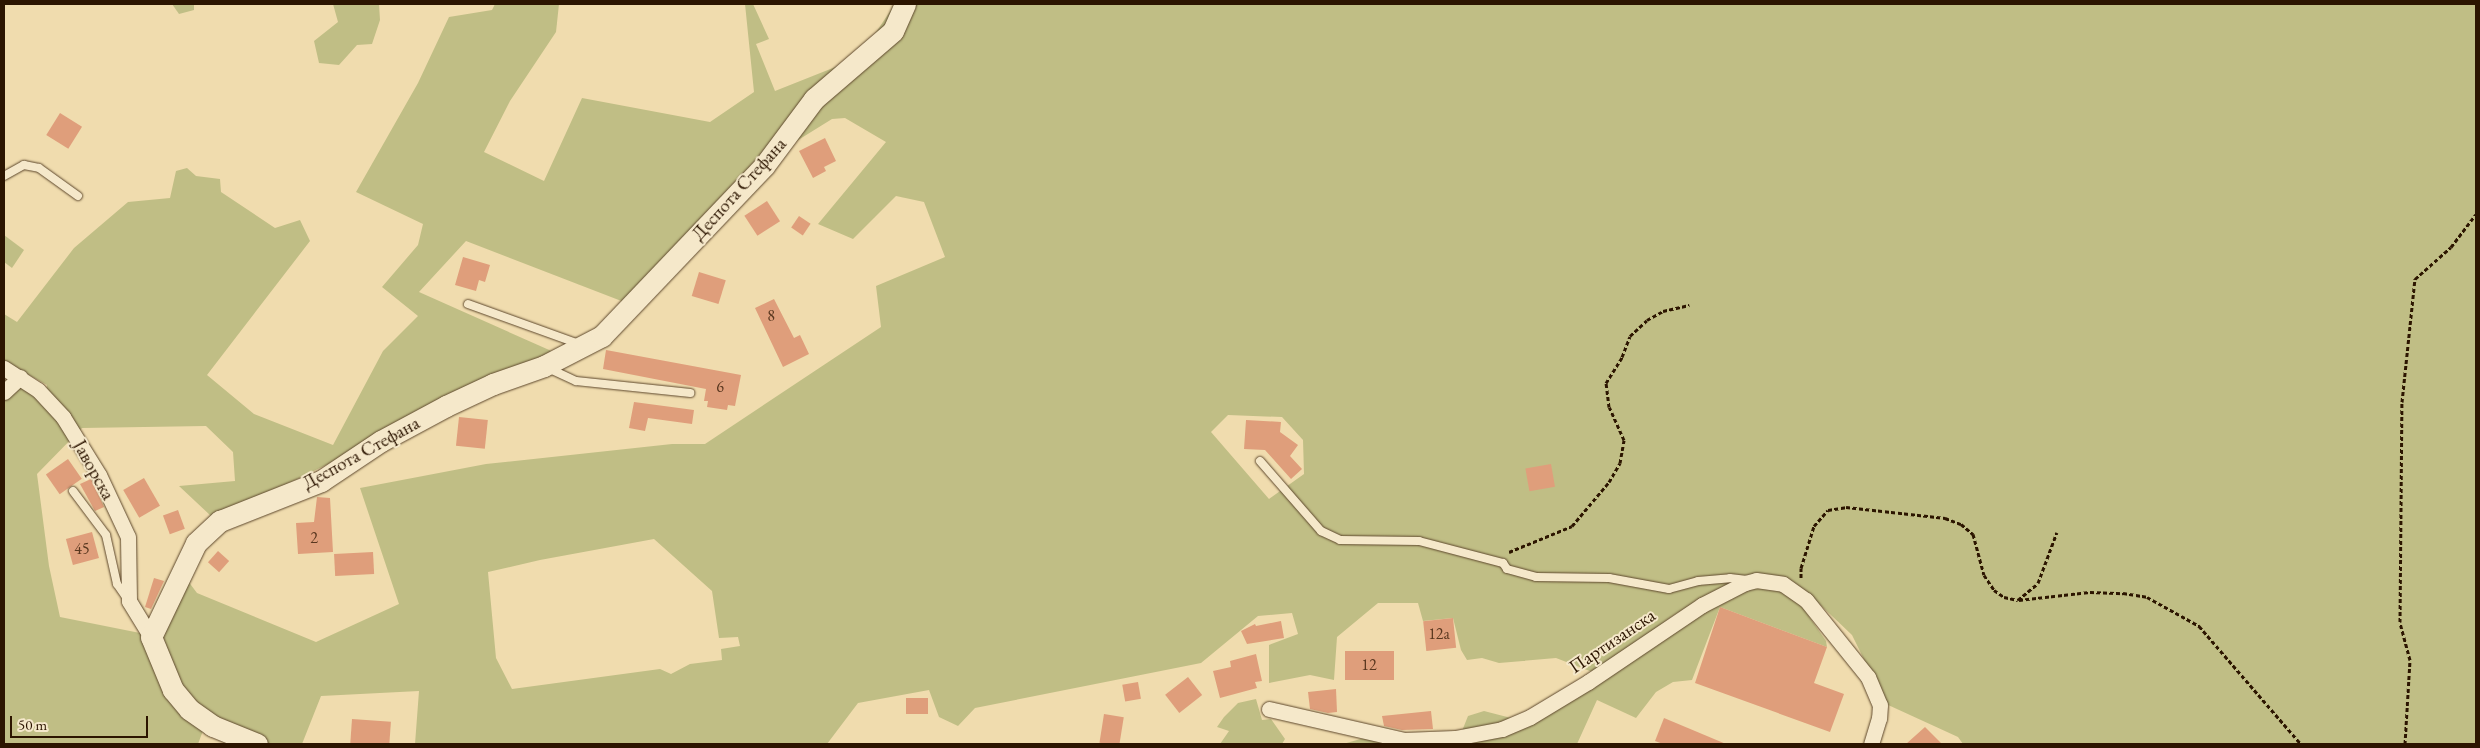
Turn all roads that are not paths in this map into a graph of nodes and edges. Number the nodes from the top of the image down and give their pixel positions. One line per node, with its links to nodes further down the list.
1 (905, 4): 5 (street, Деспота Стефана)
2 (4, 176): 3 (lane)
3 (78, 196)
4 (468, 304): 5 (lane)
5 (583, 346): 6 (street, Деспота Стефана)
6 (544, 366): 10 (lane); 15 (street, Деспота Стефана)
7 (4, 368): 8 (street, Јаворска)
8 (20, 378): 9 (street); 14 (street, Јаворска)
9 (4, 392)
10 (690, 393)
11 (1260, 461): 13 (lane)
12 (73, 491): 14 (lane, Јаворска)
13 (1756, 580): 16 (street, Партизанска); 18 (street)
14 (129, 601): 15 (street, Јаворска)
15 (151, 637): 17 (street, Јаворска)
16 (1268, 709)
17 (257, 744)
18 (1872, 744)

